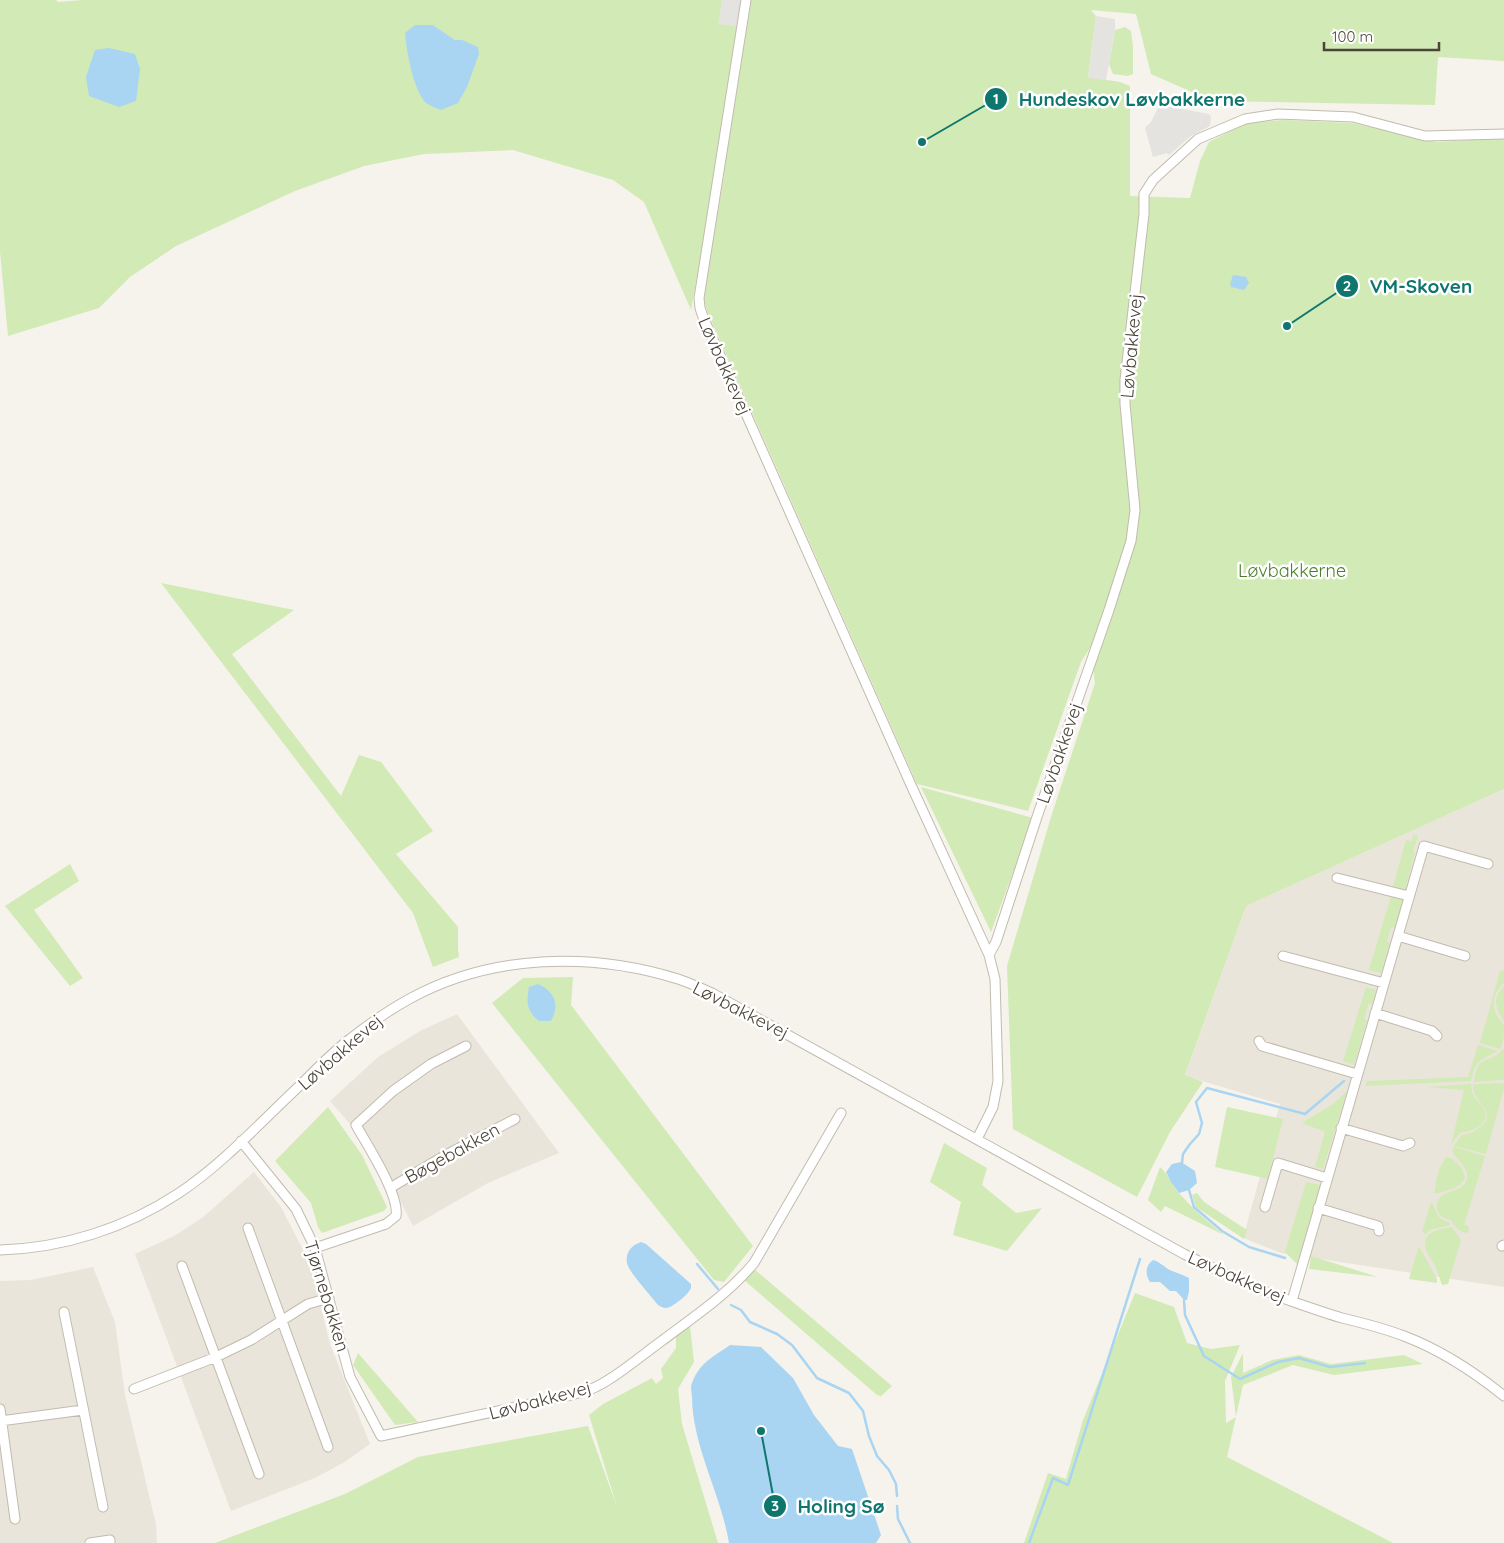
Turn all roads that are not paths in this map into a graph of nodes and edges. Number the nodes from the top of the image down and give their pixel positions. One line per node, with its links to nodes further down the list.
1 (746, 0): 7 (street, Løvbakkevej)
2 (1504, 134): 7 (street, Løvbakkevej)
3 (1488, 864): 5 (street)
4 (1337, 878): 5 (street)
5 (1409, 896): 6 (street)
6 (1398, 936): 9 (street); 10 (street)
7 (989, 955): 19 (street, Løvbakkevej)
8 (1283, 956): 10 (street)
9 (1465, 956)
10 (1384, 983): 11 (street)
11 (1375, 1013): 12 (street); 15 (street)
12 (1436, 1036)
13 (1259, 1040): 15 (street)
14 (466, 1046): 23 (street, Bøgebakken)
15 (1357, 1074): 18 (street)
16 (841, 1113): 41 (street, Løvbakkevej)
17 (515, 1119): 23 (street, Bøgebakken)
18 (1341, 1128): 21 (street); 22 (street)
19 (978, 1139): 20 (street, Løvbakkevej); 32 (street, Løvbakkevej)
20 (241, 1141): 28 (street, Tjørnebakken); 29 (street, Løvbakkevej)
21 (1410, 1143)
22 (1327, 1178): 24 (street); 25 (street)
23 (390, 1188): 28 (street, Bøgebakken)
24 (1265, 1207)
25 (1318, 1208): 27 (street); 32 (street)
26 (248, 1228): 34 (street)
27 (1379, 1231)
28 (315, 1248): 31 (street, Tjørnebakken)
29 (0, 1250)
30 (182, 1266): 35 (street)
31 (329, 1298): 34 (street); 41 (street, Tjørnebakken)
32 (1292, 1301): 37 (street, Løvbakkevej)
33 (64, 1312): 39 (street)
34 (282, 1319): 35 (street); 42 (street)
35 (216, 1357): 36 (street); 43 (street)
36 (134, 1389)
37 (1504, 1396)
38 (0, 1409): 40 (street)
39 (83, 1410): 40 (street); 44 (street)
40 (1, 1421): 45 (street)
41 (381, 1436)
42 (328, 1447)
43 (259, 1474)
44 (103, 1507)
45 (15, 1519)
46 (90, 1543): 47 (street)
47 (110, 1543)

